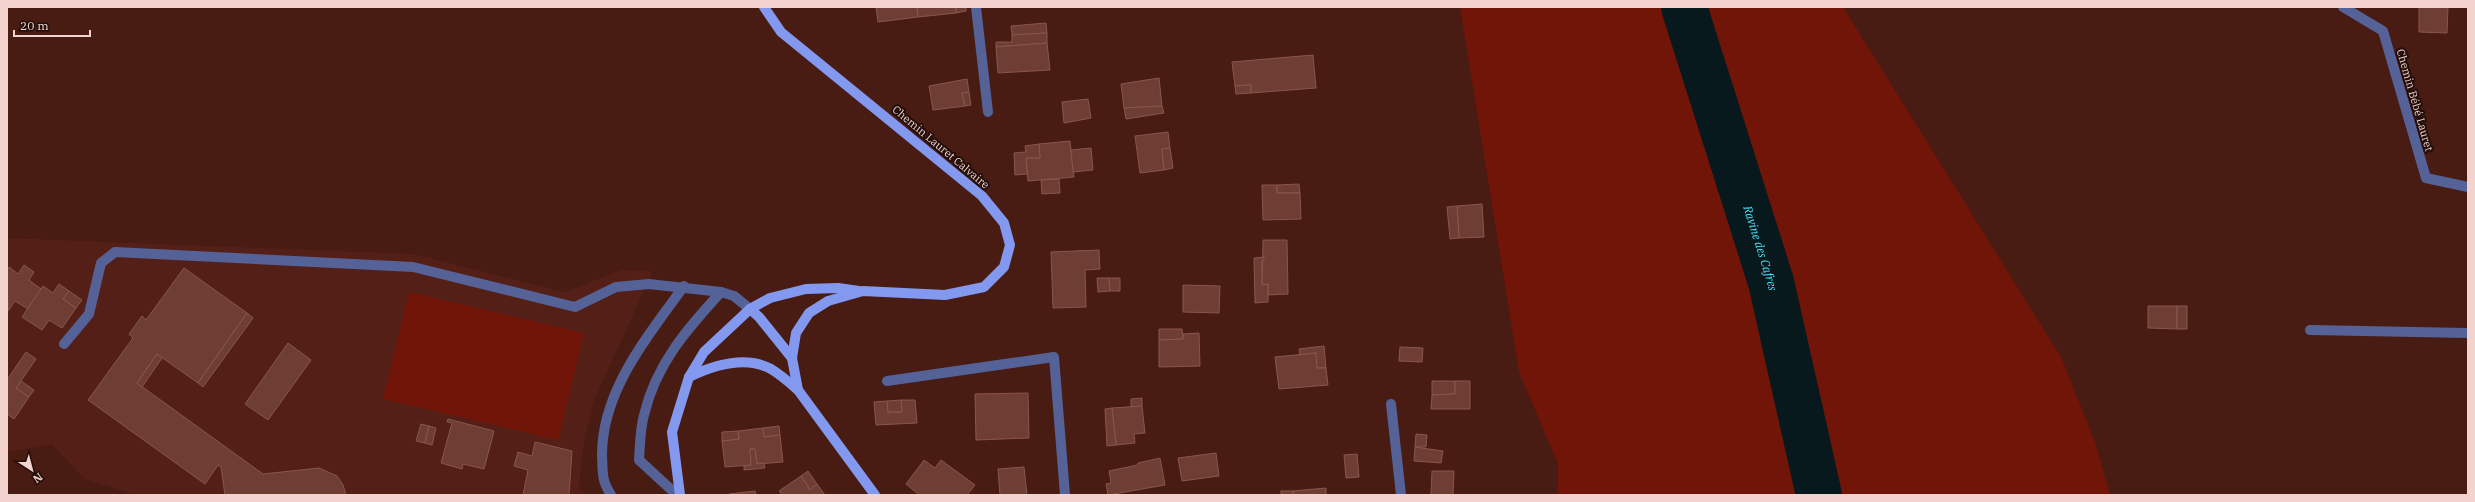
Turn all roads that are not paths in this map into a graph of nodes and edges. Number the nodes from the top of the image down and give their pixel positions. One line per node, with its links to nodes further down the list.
1 (764, 7): 8 (main road, Chemin Lauret Calvaire)
2 (976, 7): 4 (street)
3 (2343, 7): 5 (street, Chemin Bébé Lauret)
4 (988, 112)
5 (2468, 187)
6 (684, 286): 7 (street); 12 (street); 18 (street)
7 (721, 292): 9 (street); 19 (street)
8 (862, 292): 9 (main road); 13 (main road, Chemin Lauret Calvaire)
9 (750, 309): 13 (main road); 14 (main road)
10 (2310, 330): 11 (street)
11 (2468, 333)
12 (64, 344)
13 (792, 358): 16 (main road, Chemin Lauret Calvaire)
14 (690, 376): 16 (main road); 19 (main road)
15 (887, 381): 21 (street)
16 (798, 390): 20 (main road, Chemin Lauret Calvaire)
17 (1391, 404): 22 (street)
18 (611, 495)
19 (678, 495)
20 (875, 495)
21 (1065, 495)
22 (1401, 495)

